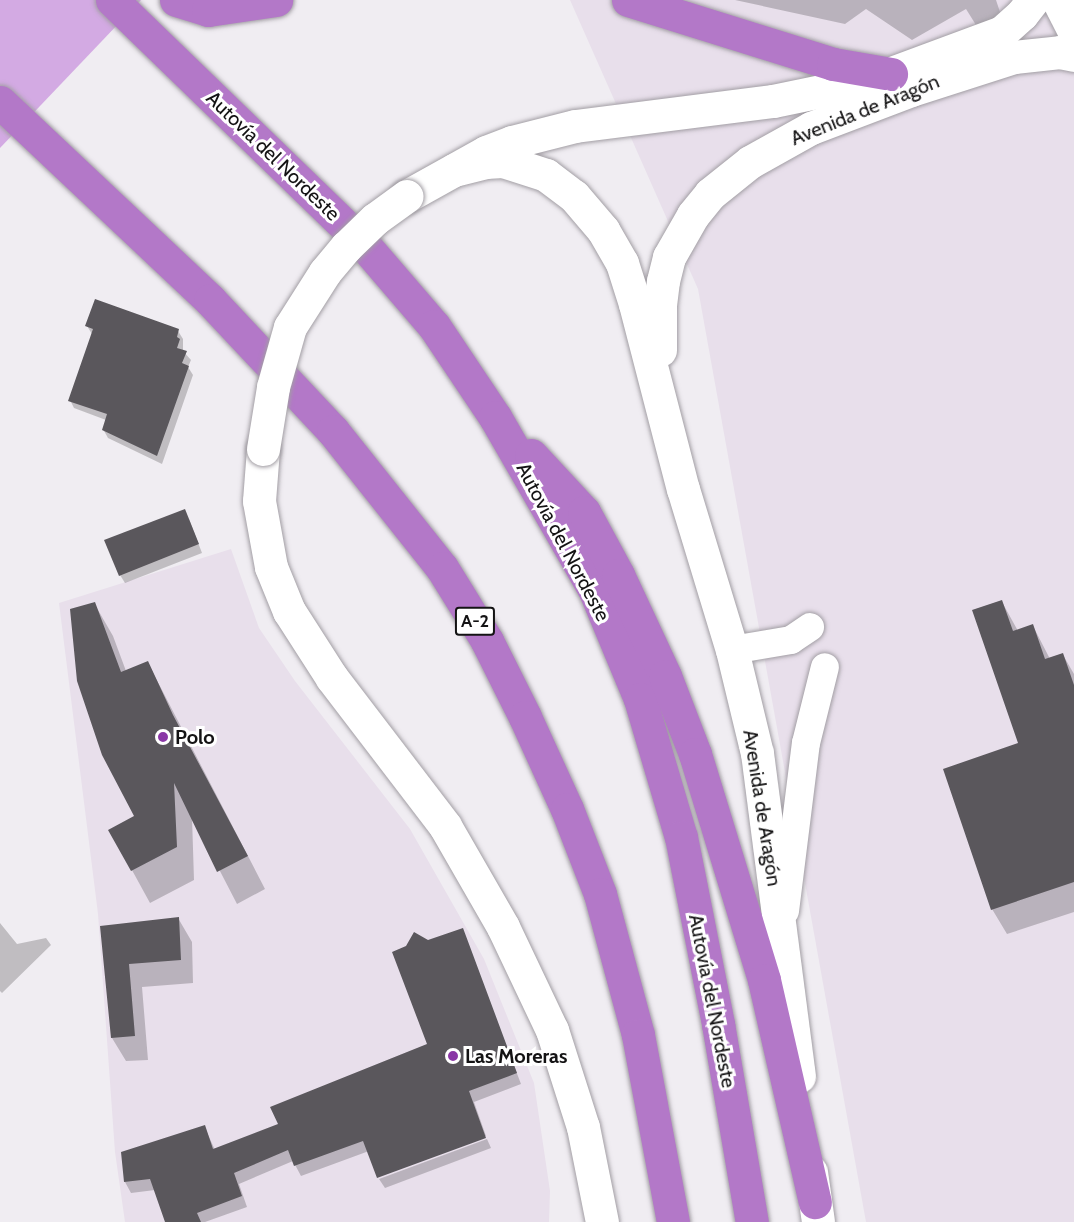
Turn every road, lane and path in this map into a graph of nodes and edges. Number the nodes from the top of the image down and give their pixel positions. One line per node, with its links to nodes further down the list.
1 (112, 0): 13 (highway, Autovía del Nordeste)
2 (276, 0): 6 (highway)
3 (628, 0): 9 (highway)
4 (1033, 0): 9 (street)
5 (1058, 0): 7 (street)
6 (180, 2)
7 (1074, 32)
8 (1074, 55): 12 (street, Avenida de Aragón)
9 (891, 74): 11 (street)
10 (0, 102): 20 (highway, A-2)
11 (454, 170): 12 (street, Avenida de Aragón); 19 (street, bridge)
12 (661, 403): 15 (street, Avenida de Aragón)
13 (495, 417): 18 (highway); 21 (highway, Autovía del Nordeste)
14 (810, 627): 15 (street)
15 (732, 650): 17 (street, Avenida de Aragón)
16 (825, 667): 17 (street)
17 (781, 940): 18 (street, Avenida de Aragón)
18 (816, 1212)
19 (602, 1222)
20 (674, 1222)
21 (752, 1222)

